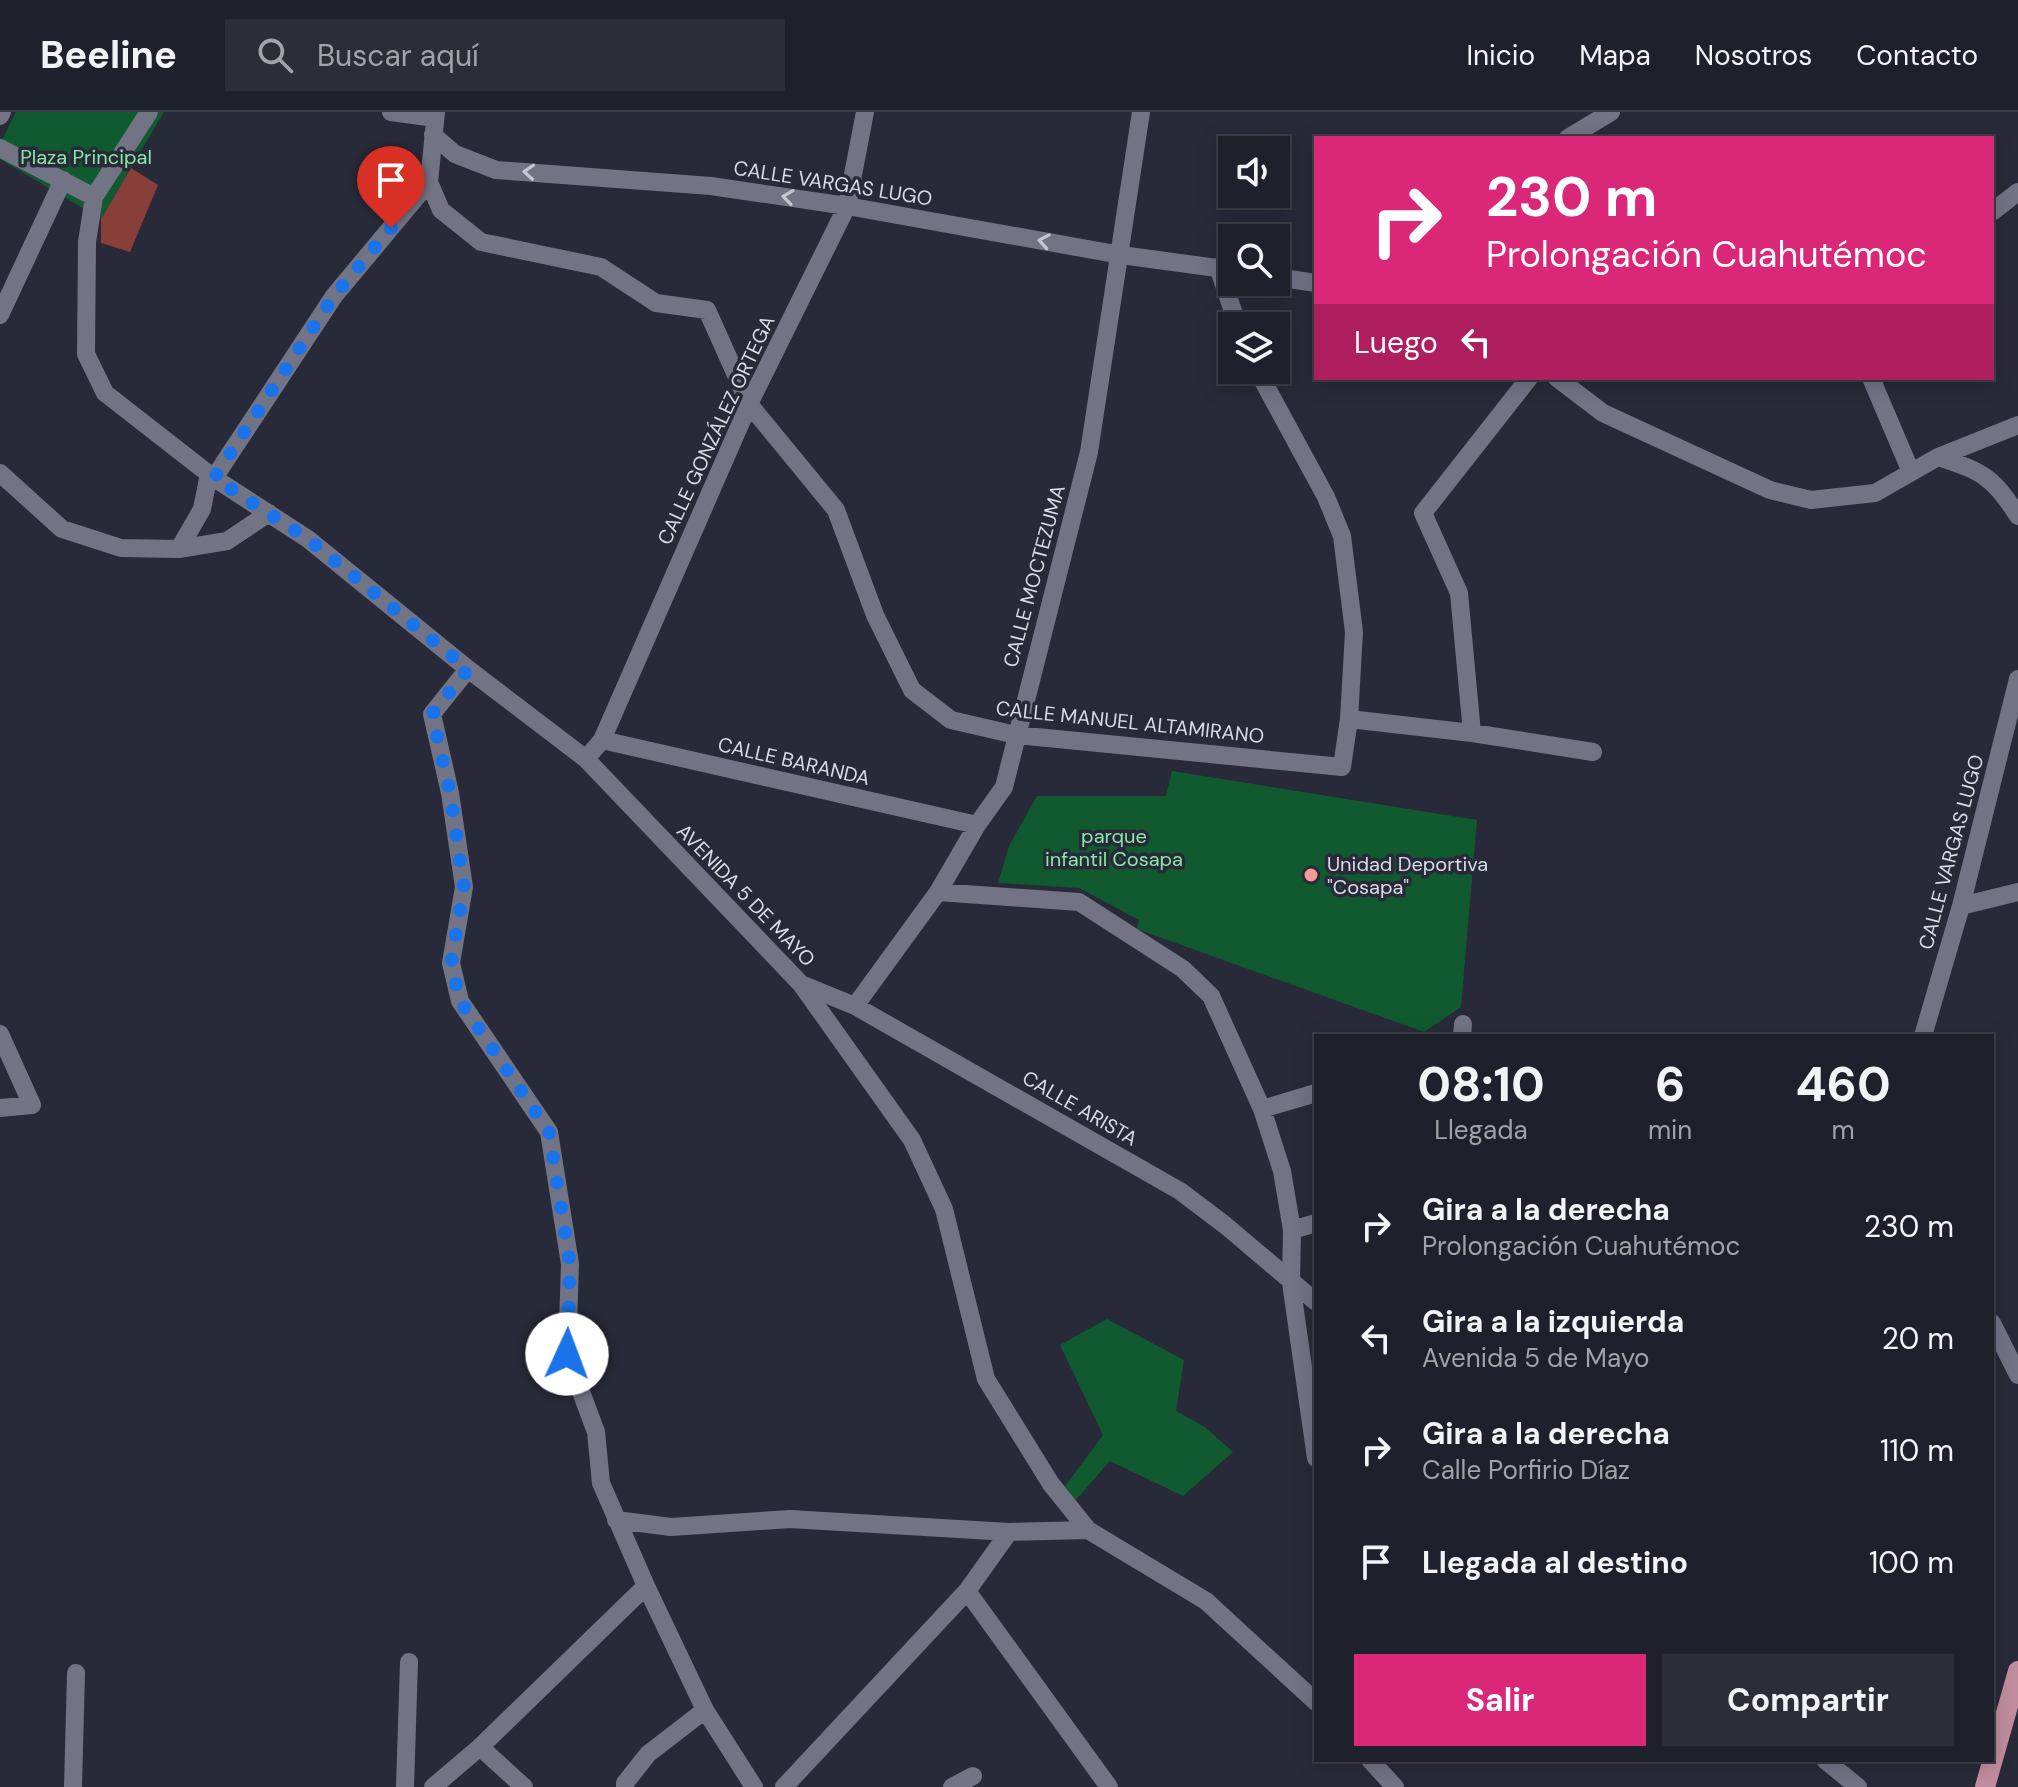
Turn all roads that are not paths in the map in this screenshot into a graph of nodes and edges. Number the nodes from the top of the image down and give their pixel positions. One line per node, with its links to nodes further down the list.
1 (149, 112): 12 (street)
2 (391, 112): 6 (street)
3 (865, 112): 13 (street, CALLE GONZÁLEZ ORTEGA)
4 (1141, 112): 15 (street, CALLE MOCTEZUMA)
5 (1611, 112): 7 (street)
6 (435, 122): 10 (street); 13 (street, CALLE VARGAS LUGO, one-way to 6)
7 (1571, 136)
8 (0, 148): 9 (street)
9 (63, 180): 12 (street); 19 (street)
10 (429, 182): 24 (street, CALLE MANUEL ALTAMIRANO); 29 (street)
11 (2018, 192): 14 (street)
12 (94, 197): 29 (street, AVENIDA 5 DE MAYO)
13 (847, 206): 15 (street, CALLE VARGAS LUGO, one-way to 13); 24 (street, CALLE GONZÁLEZ ORTEGA)
14 (1994, 210)
15 (1121, 255): 16 (street, CALLE VARGAS LUGO); 37 (street, CALLE MOCTEZUMA)
16 (1218, 267)
17 (1290, 279): 18 (street)
18 (1314, 283)
19 (0, 315)
20 (1527, 380): 36 (street)
21 (1560, 380): 27 (street)
22 (1872, 380): 27 (street)
23 (1265, 384): 35 (street)
24 (749, 404): 37 (street, CALLE MANUEL ALTAMIRANO); 38 (street, CALLE GONZÁLEZ ORTEGA)
25 (2018, 425): 26 (street)
26 (1938, 457): 27 (street); 31 (street)
27 (1911, 472)
28 (0, 473): 32 (street)
29 (212, 476): 30 (street, AVENIDA 5 DE MAYO); 32 (street)
30 (269, 513): 32 (street); 33 (street, AVENIDA 5 DE MAYO)
31 (2018, 516)
32 (179, 549)
33 (468, 669): 40 (street, AVENIDA 5 DE MAYO); 59 (street)
34 (2018, 679): 44 (street, CALLE VARGAS LUGO)
35 (1349, 719): 36 (street); 37 (street, CALLE MANUEL ALTAMIRANO)
36 (1472, 733): 39 (street)
37 (1016, 735): 41 (street, CALLE MOCTEZUMA)
38 (602, 740): 40 (street, CALLE GONZÁLEZ ORTEGA); 41 (street, CALLE BARANDA)
39 (1593, 752)
40 (586, 759): 45 (street, AVENIDA 5 DE MAYO)
41 (977, 825): 42 (street, CALLE MOCTEZUMA)
42 (938, 892): 46 (street, CALLE MOCTEZUMA); 51 (street)
43 (2018, 892): 44 (street)
44 (1961, 906): 48 (street, CALLE VARGAS LUGO)
45 (801, 984): 46 (street, CALLE ARISTA); 60 (street, AVENIDA 5 DE MAYO)
46 (855, 1006): 54 (street, CALLE ARISTA)
47 (0, 1034): 50 (street)
48 (1924, 1034)
49 (1314, 1094): 51 (street)
50 (0, 1108)
51 (1262, 1109): 53 (street)
52 (1314, 1224): 53 (street)
53 (1292, 1230): 54 (street)
54 (1291, 1283): 55 (street, CALLE ARISTA); 58 (street)
55 (1314, 1300)
56 (1994, 1327): 57 (street)
57 (2018, 1375)
58 (1314, 1444)
59 (616, 1520): 61 (street); 62 (street)
60 (1088, 1530): 61 (street); 67 (street, AVENIDA 5 DE MAYO)
61 (1009, 1532): 63 (street)
62 (646, 1586): 68 (street); 69 (street)
63 (967, 1591): 81 (street); 83 (street)
64 (409, 1662): 76 (street)
65 (2018, 1671): 70 (main road)
66 (76, 1673): 75 (street)
67 (1314, 1700)
68 (705, 1710): 79 (street); 80 (street)
69 (480, 1747): 77 (street); 78 (street)
70 (1994, 1755)
71 (1372, 1762): 84 (street)
72 (1827, 1762): 85 (street)
73 (1992, 1762): 86 (main road)
74 (973, 1776): 82 (street)
75 (73, 1787)
76 (405, 1787)
77 (433, 1787)
78 (524, 1787)
79 (625, 1787)
80 (754, 1787)
81 (784, 1787)
82 (952, 1787)
83 (1109, 1787)
84 (1395, 1787)
85 (1858, 1787)
86 (1985, 1787)

